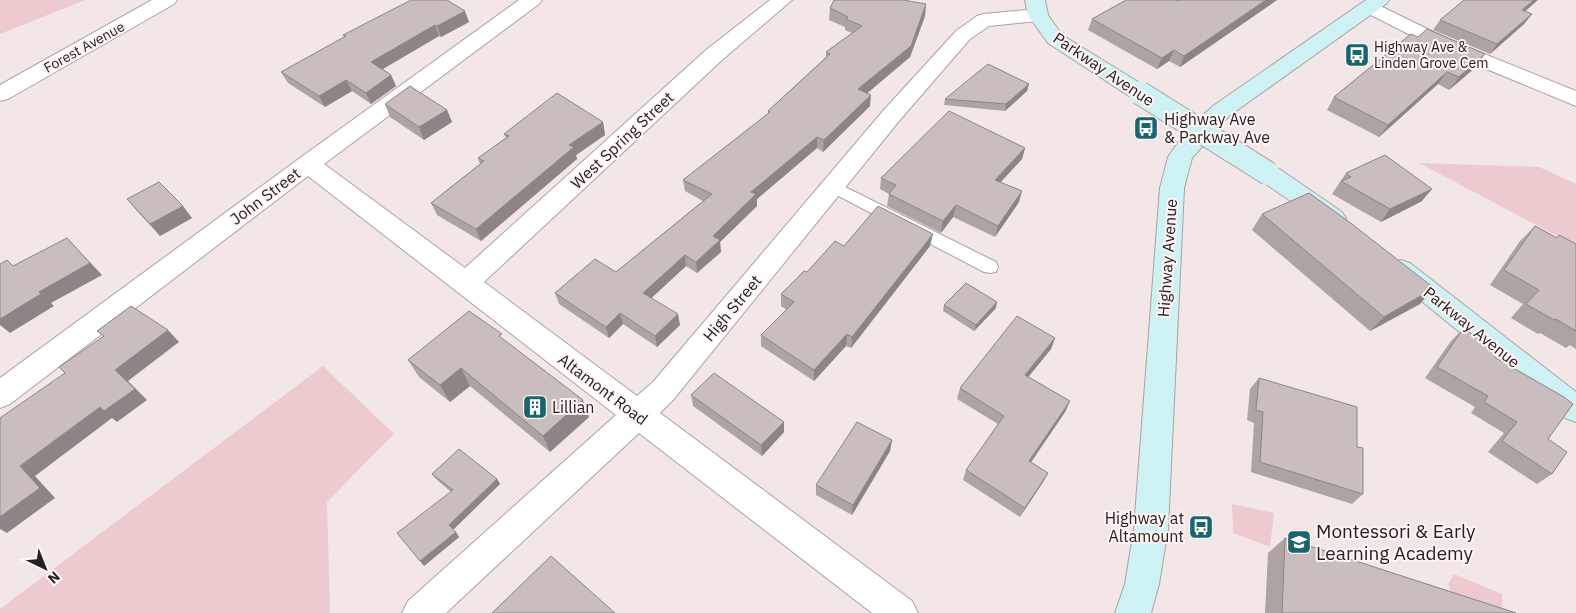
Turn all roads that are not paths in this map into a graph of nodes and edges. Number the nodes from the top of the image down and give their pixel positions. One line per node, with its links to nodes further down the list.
1 (167, 0): 6 (street, Forest Avenue)
2 (532, 0): 8 (street, John Street)
3 (782, 0): 13 (street, West Spring Street)
4 (1375, 3): 7 (street); 19 (main road, Highway Avenue)
5 (1036, 7): 9 (street, High Street); 10 (main road, Parkway Avenue, bridge)
6 (0, 94)
7 (1576, 99)
8 (308, 164): 13 (street, Altamont Road); 14 (street, John Street)
9 (833, 186): 12 (lane); 16 (street, High Street)
10 (1355, 234)
11 (1378, 252): 15 (main road, Parkway Avenue)
12 (990, 267)
13 (466, 284): 16 (street, Altamont Road)
14 (0, 394)
15 (1576, 409)
16 (637, 414): 17 (street, High Street); 18 (street, Altamont Road)
17 (420, 613)
18 (900, 613)
19 (1133, 613)

